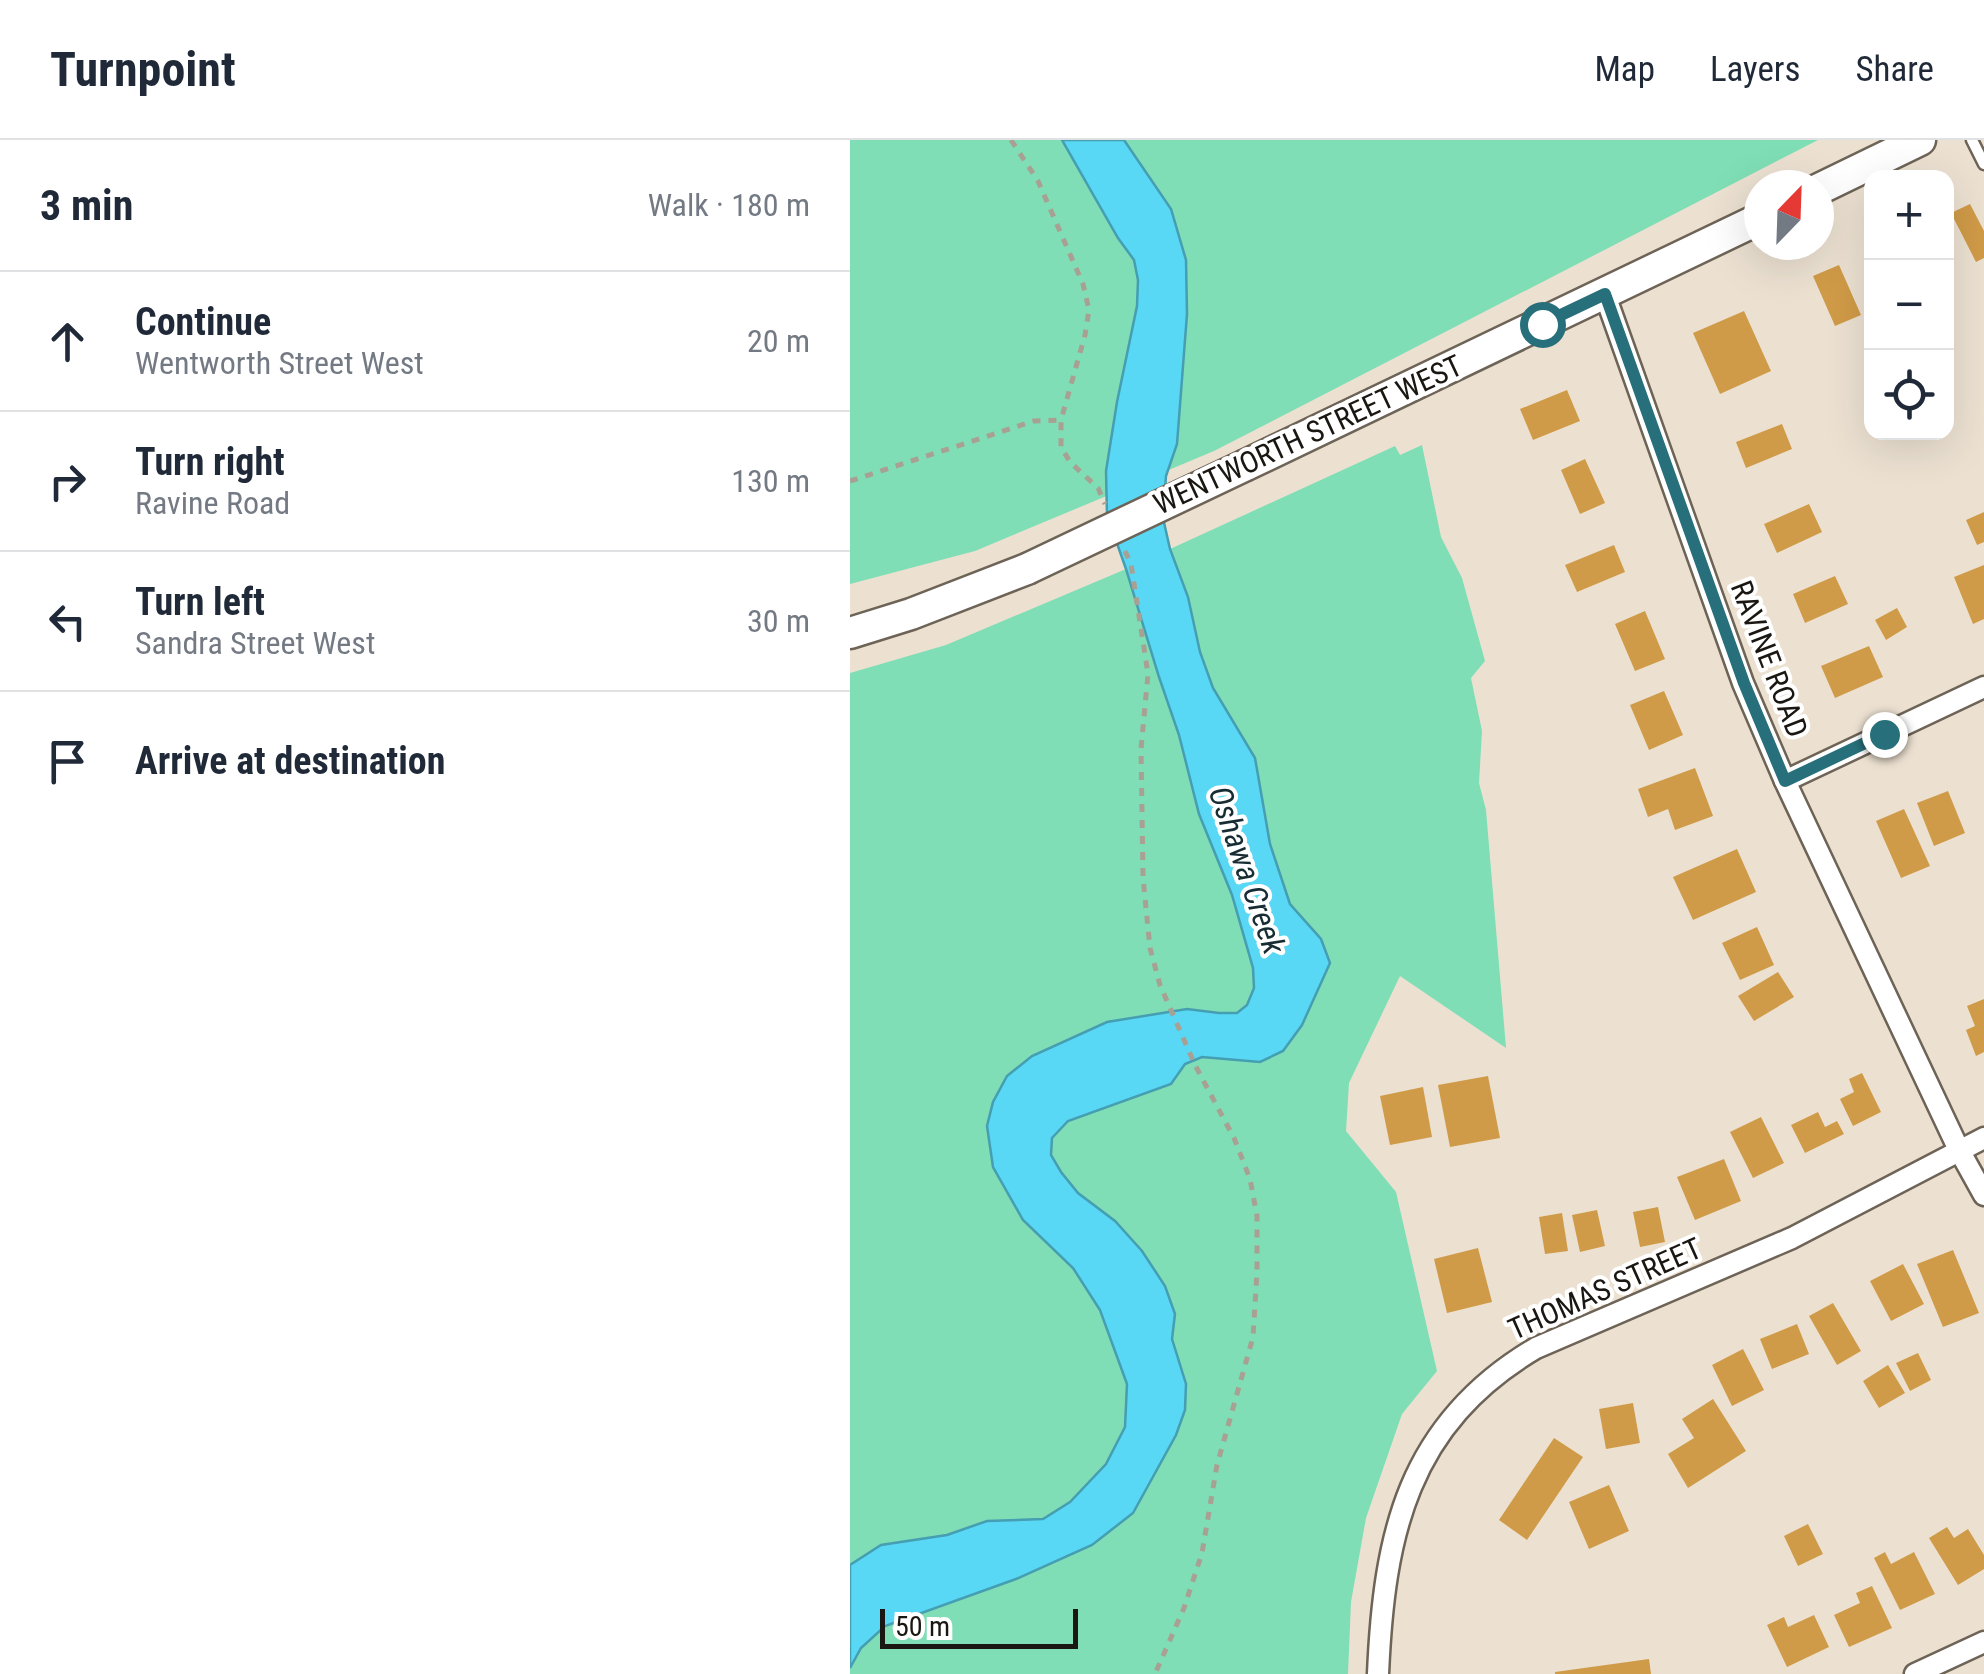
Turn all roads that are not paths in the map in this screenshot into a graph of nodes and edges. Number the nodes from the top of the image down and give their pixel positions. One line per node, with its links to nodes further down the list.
1 (1920, 140): 4 (main road)
2 (1972, 140): 3 (lane)
3 (1984, 164)
4 (1834, 183)
5 (1744, 226): 6 (main road, WENTWORTH STREET WEST)
6 (1605, 294): 7 (main road, WENTWORTH STREET WEST, bridge); 9 (street, RAVINE ROAD)
7 (850, 633)
8 (1984, 686): 9 (street)
9 (1785, 781): 11 (street, RAVINE ROAD)
10 (1984, 1138): 11 (street, THOMAS STREET)
11 (1960, 1150): 12 (street, RAVINE ROAD); 14 (street, THOMAS STREET)
12 (1984, 1195)
13 (1984, 1642): 15 (street)
14 (1378, 1674)
15 (1915, 1674)

